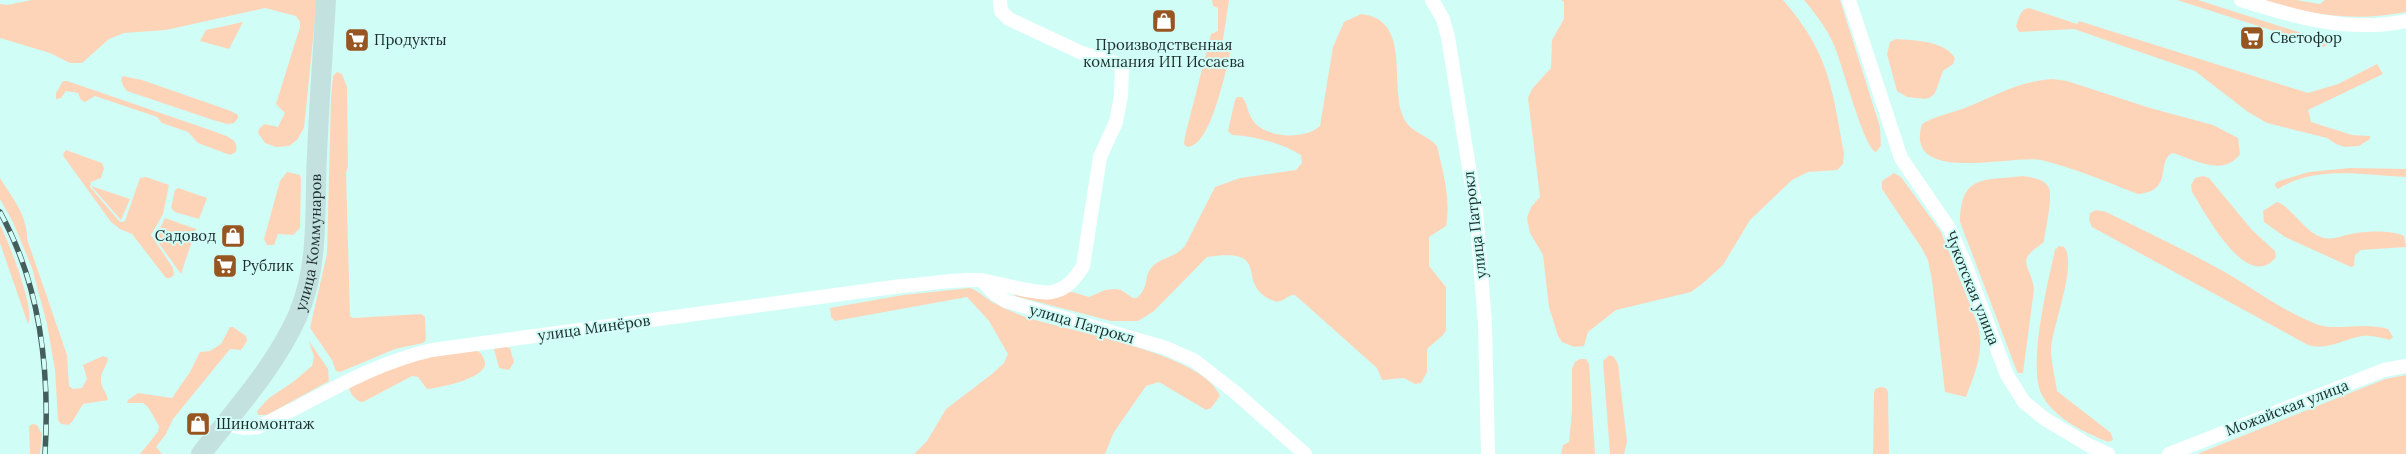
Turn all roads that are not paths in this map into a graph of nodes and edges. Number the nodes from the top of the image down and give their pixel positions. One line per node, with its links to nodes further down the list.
1 (326, 0): 9 (main road, улица Коммунаров)
2 (1000, 0): 7 (street, улица Минёров)
3 (1432, 0): 12 (street, улица Патрокл)
4 (1849, 0): 13 (street, Чукотская улица)
5 (2241, 0): 6 (street)
6 (2406, 21)
7 (981, 280): 9 (street, улица Минёров); 11 (street, улица Патрокл)
8 (2406, 366): 14 (street, Можайская улица)
9 (224, 424): 10 (main road, улица Коммунаров)
10 (201, 454)
11 (1305, 454)
12 (1488, 454)
13 (2108, 454)
14 (2169, 454)

